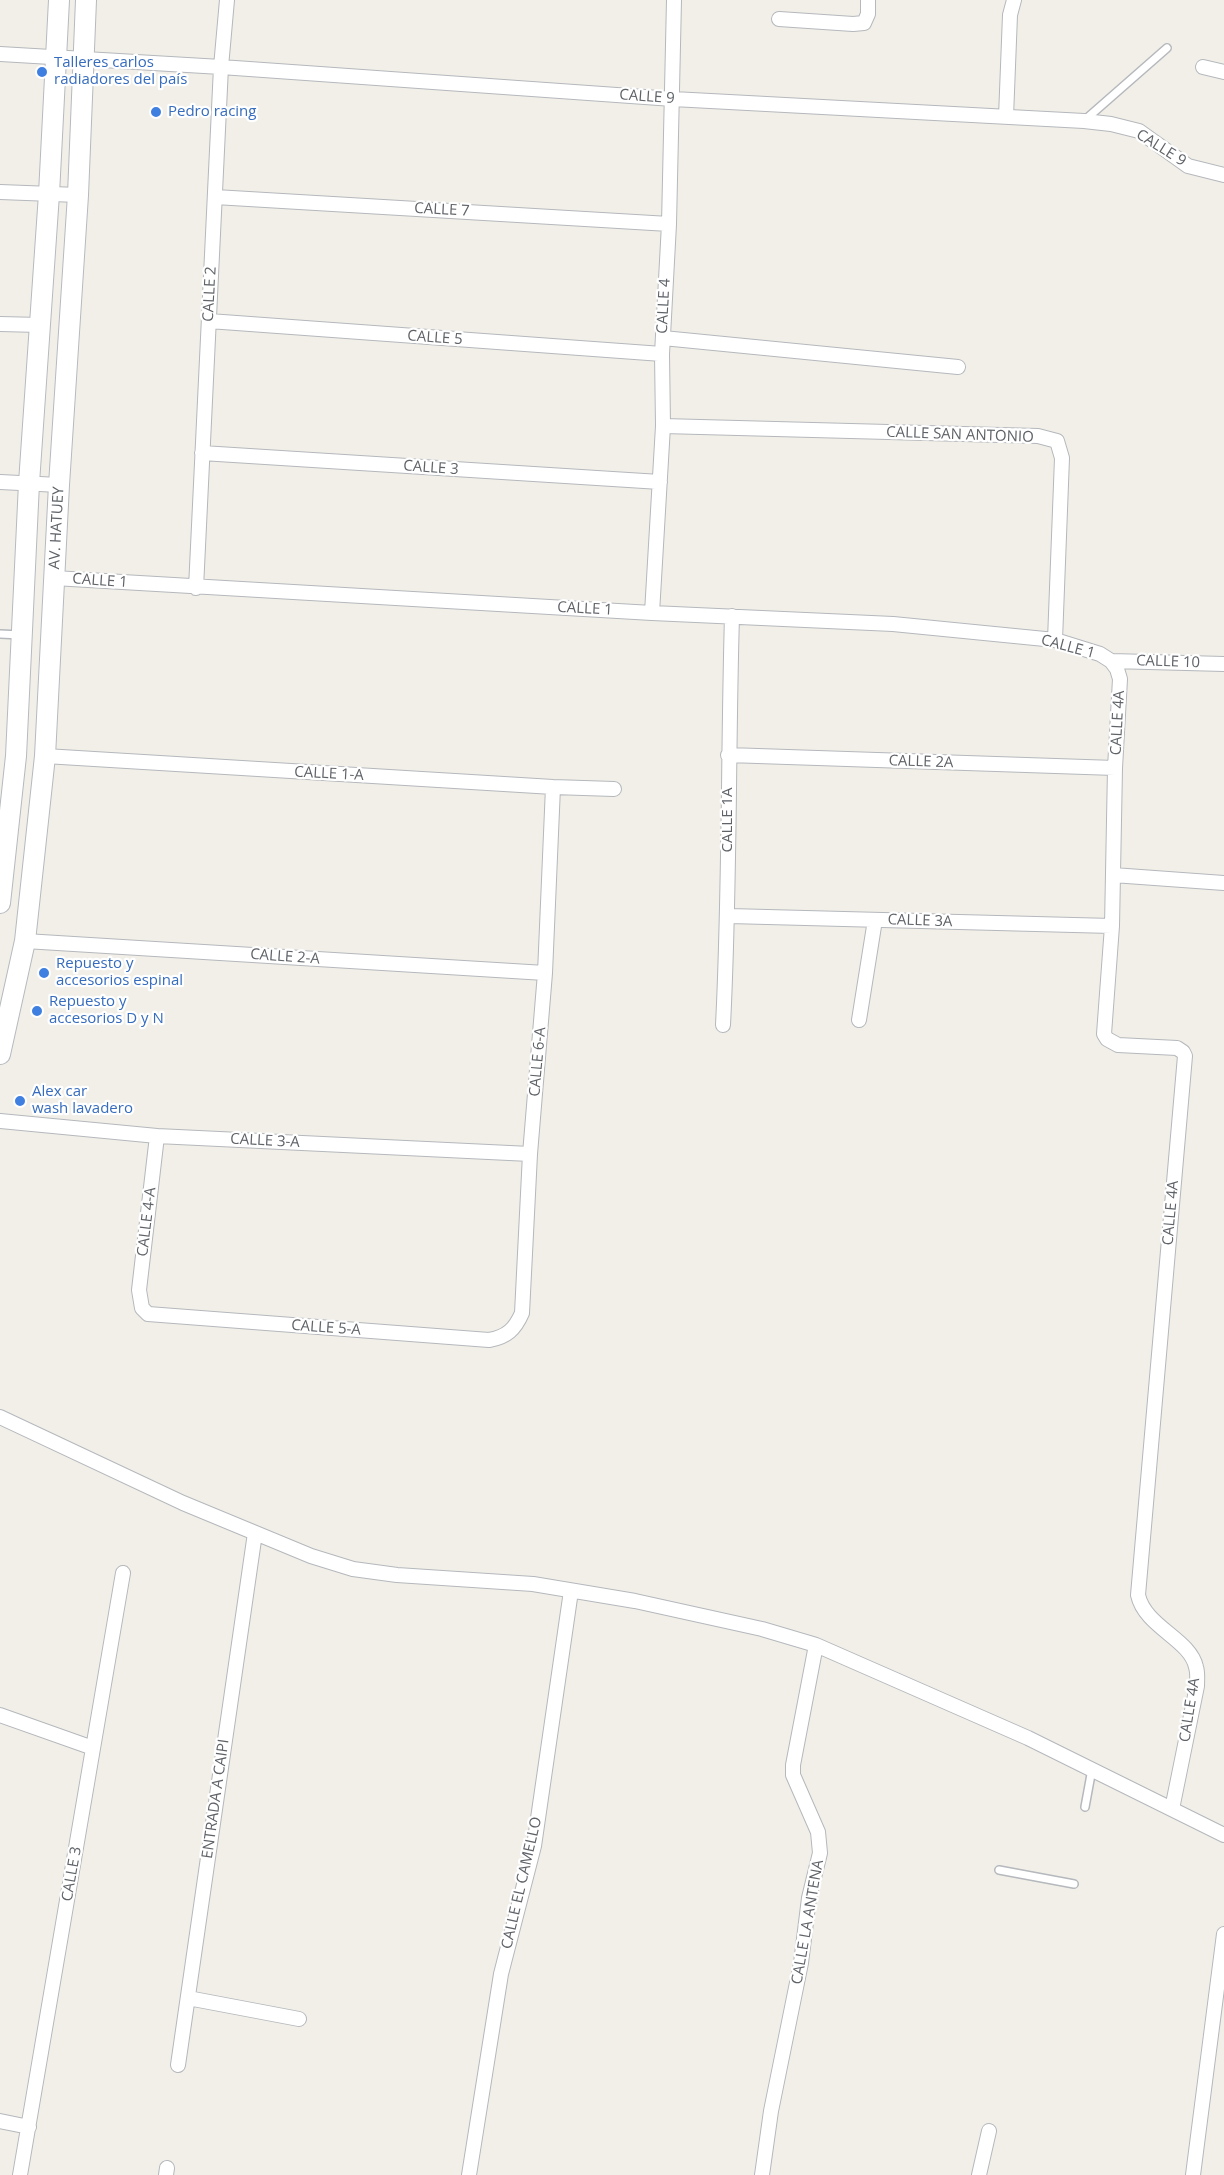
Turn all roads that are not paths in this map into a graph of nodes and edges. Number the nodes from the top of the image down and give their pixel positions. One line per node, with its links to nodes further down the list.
1 (59, 0): 10 (main road, AV. HATUEY)
2 (86, 0): 11 (main road, AV. HATUEY)
3 (227, 0): 12 (street, CALLE 2)
4 (674, 0): 15 (street, CALLE 4)
5 (868, 0): 7 (street)
6 (1014, 0): 16 (street)
7 (779, 19)
8 (1167, 48): 17 (lane)
9 (0, 54): 10 (street, CALLE 9)
10 (56, 58): 11 (street, CALLE 9); 20 (main road, AV. HATUEY)
11 (83, 60): 12 (street, CALLE 9); 21 (main road, AV. HATUEY)
12 (221, 67): 15 (street, CALLE 9); 22 (street, CALLE 2)
13 (1203, 67): 14 (street)
14 (1224, 72)
15 (673, 99): 16 (street, CALLE 9); 23 (street, CALLE 4)
16 (1006, 117): 17 (street, CALLE 9)
17 (1084, 121): 18 (street, CALLE 9)
18 (1224, 175)
19 (0, 192): 20 (street)
20 (49, 194): 21 (street); 26 (main road, AV. HATUEY)
21 (78, 195): 35 (main road, AV. HATUEY)
22 (215, 197): 23 (street, CALLE 7); 24 (street, CALLE 2)
23 (669, 224): 27 (street, CALLE 4)
24 (209, 321): 28 (street, CALLE 5); 31 (street, CALLE 2)
25 (0, 324): 26 (street)
26 (40, 326): 34 (main road, AV. HATUEY)
27 (663, 338): 28 (street, CALLE 4); 29 (street)
28 (662, 354): 30 (street, CALLE 4)
29 (958, 367)
30 (663, 426): 33 (street, CALLE 4); 42 (street, CALLE SAN ANTONIO)
31 (202, 453): 33 (street, CALLE 3); 37 (street, CALLE 2)
32 (0, 482): 34 (street)
33 (660, 482): 38 (street, CALLE 4)
34 (29, 483): 35 (street); 41 (main road, AV. HATUEY)
35 (59, 485): 36 (main road, AV. HATUEY)
36 (54, 578): 37 (street, CALLE 1); 46 (main road, AV. HATUEY)
37 (196, 588): 38 (street, CALLE 1)
38 (652, 613): 39 (street, CALLE 1)
39 (732, 616): 42 (street, CALLE 1); 45 (street, CALLE 1A)
40 (0, 634): 41 (lane)
41 (23, 636): 52 (main road, AV. HATUEY)
42 (1055, 640): 43 (street, CALLE 1)
43 (1111, 661): 44 (street, CALLE 10); 47 (street, CALLE 4A)
44 (1224, 664)
45 (728, 755): 47 (street, CALLE 2A); 53 (street, CALLE 1A)
46 (45, 756): 48 (street, CALLE 1-A); 56 (main road, AV. HATUEY)
47 (1115, 768): 50 (street, CALLE 4A)
48 (553, 787): 49 (street, CALLE 1-A); 57 (street, CALLE 6-A)
49 (614, 789)
50 (1113, 875): 51 (street); 55 (street, CALLE 4A)
51 (1224, 883)
52 (0, 903)
53 (729, 916): 54 (street, CALLE 3A); 59 (street, CALLE 1A)
54 (875, 920): 55 (street, CALLE 3A); 58 (street)
55 (1112, 926): 75 (street, CALLE 4A)
56 (25, 941): 57 (street, CALLE 2-A); 60 (main road, AV. HATUEY)
57 (545, 973): 63 (street, CALLE 6-A)
58 (859, 1020)
59 (723, 1024)
60 (1, 1042)
61 (0, 1121): 62 (street, CALLE 3-A)
62 (158, 1136): 63 (street, CALLE 3-A); 64 (street, CALLE 4-A)
63 (530, 1154): 65 (street, CALLE 6-A)
64 (142, 1308): 65 (street, CALLE 5-A)
65 (510, 1333)
66 (0, 1417): 67 (street)
67 (255, 1533): 69 (street); 80 (street, ENTRADA A CAIPI)
68 (123, 1573): 72 (street, CALLE 3)
69 (571, 1591): 70 (street); 87 (street, CALLE EL CAMELLO)
70 (816, 1645): 73 (street); 88 (street, CALLE LA ANTENA)
71 (0, 1715): 72 (street)
72 (93, 1748): 84 (street, CALLE 3)
73 (1092, 1769): 74 (lane); 75 (street)
74 (1085, 1807)
75 (1172, 1809): 76 (street)
76 (1224, 1835)
77 (999, 1870): 78 (lane)
78 (1074, 1884)
79 (1224, 1934): 90 (street)
80 (188, 1998): 81 (street); 82 (street, ENTRADA A CAIPI)
81 (299, 2019)
82 (178, 2065)
83 (0, 2121): 84 (street)
84 (29, 2127): 86 (street, CALLE 3)
85 (989, 2131): 89 (street)
86 (20, 2175)
87 (469, 2175)
88 (762, 2175)
89 (979, 2175)
90 (1193, 2175)

